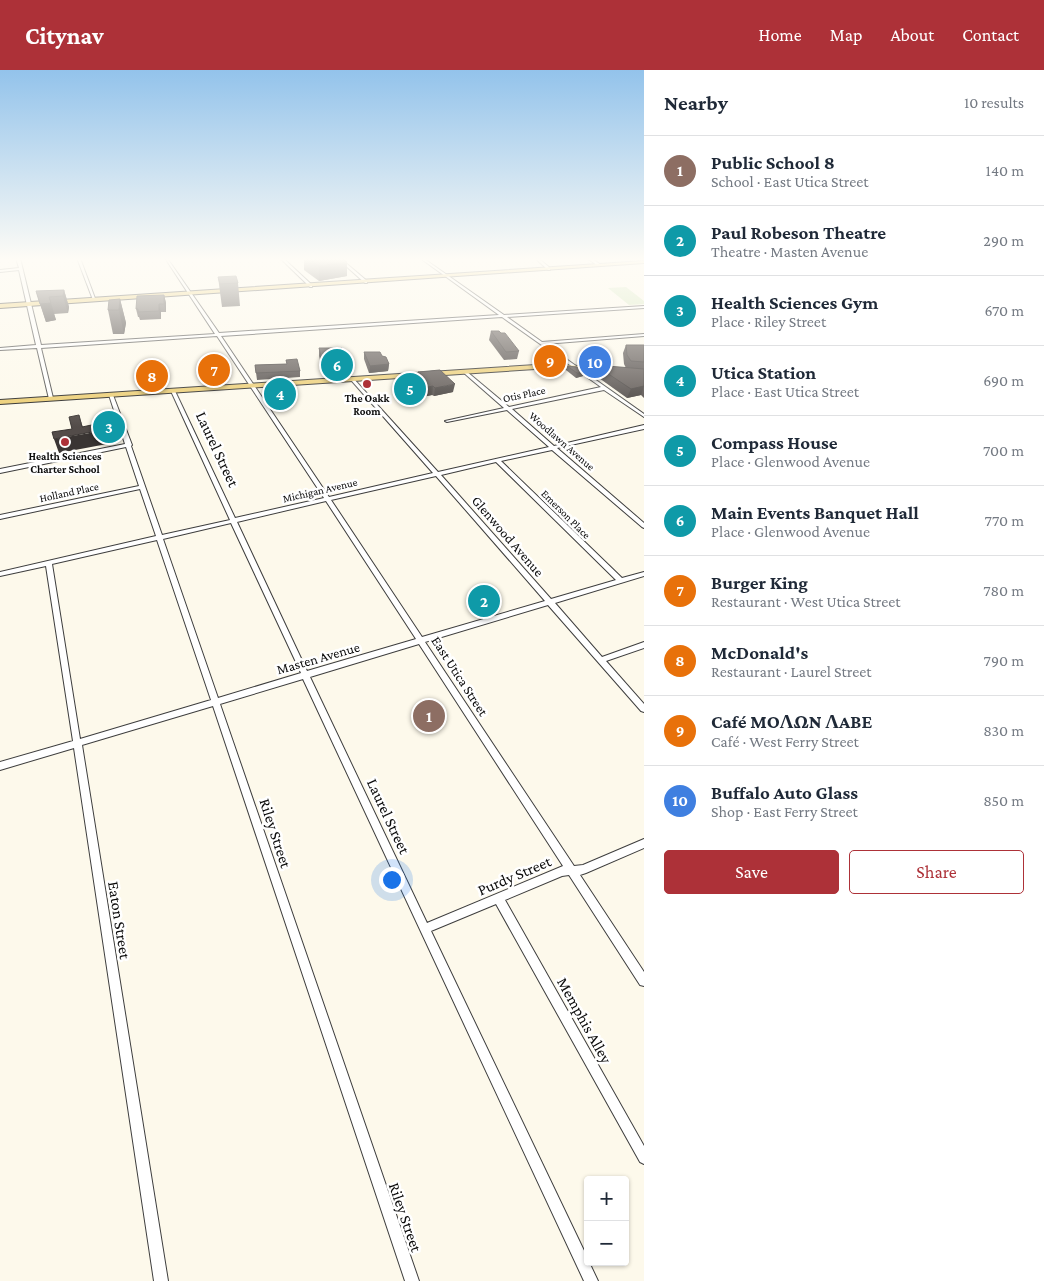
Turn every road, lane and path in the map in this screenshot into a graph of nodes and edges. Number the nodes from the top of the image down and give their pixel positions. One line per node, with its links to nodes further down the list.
1 (32, 315): 8 (street)
2 (204, 315): 5 (street, East Utica Street)
3 (526, 315): 4 (street)
4 (503, 316): 5 (street); 7 (street)
5 (218, 335): 8 (street); 14 (street, East Utica Street)
6 (644, 336): 7 (street)
7 (541, 343): 10 (street)
8 (39, 346): 9 (street); 18 (street)
9 (0, 349)
10 (574, 367): 11 (main road); 12 (main road); 15 (street)
11 (612, 371)
12 (466, 372): 13 (main road); 20 (street, Woodlawn Avenue)
13 (354, 380): 14 (main road); 28 (street, Glenwood Avenue)
14 (253, 386): 16 (main road); 30 (street, East Utica Street)
15 (604, 388): 20 (street, Otis Place); 21 (street)
16 (173, 391): 17 (main road); 32 (street, Laurel Street)
17 (111, 395): 18 (main road); 24 (street, Riley Street)
18 (50, 398): 19 (main road)
19 (0, 402)
20 (508, 408): 22 (street, Otis Place); 25 (street, Woodlawn Avenue)
21 (644, 416)
22 (447, 421)
23 (644, 427): 25 (street, Michigan Avenue)
24 (129, 445): 27 (street); 29 (street, Riley Street)
25 (554, 447): 26 (street, Michigan Avenue); 33 (street, Woodlawn Avenue)
26 (497, 460): 28 (street, Michigan Avenue); 38 (street, Emerson Place)
27 (0, 471)
28 (437, 474): 30 (street, Michigan Avenue); 39 (street, Glenwood Avenue)
29 (143, 487): 31 (street, Holland Place); 34 (street, Riley Street)
30 (328, 499): 32 (street, Michigan Avenue); 40 (street, East Utica Street)
31 (0, 516)
32 (233, 521): 34 (street, Michigan Avenue); 43 (street, Laurel Street)
33 (644, 526)
34 (160, 537): 35 (street, Michigan Avenue); 44 (street, Riley Street)
35 (49, 563): 36 (street, Michigan Avenue); 46 (street, Eaton Street)
36 (0, 574)
37 (644, 574): 38 (street, Masten Avenue)
38 (621, 581): 39 (street, Masten Avenue)
39 (550, 602): 40 (street, Masten Avenue); 42 (street, Glenwood Avenue)
40 (420, 641): 43 (street, Masten Avenue); 49 (street, East Utica Street)
41 (644, 646): 42 (street)
42 (601, 660): 45 (street, Glenwood Avenue)
43 (305, 675): 44 (street, Masten Avenue); 51 (street, Laurel Street)
44 (216, 701): 46 (street, Masten Avenue); 55 (street, Riley Street)
45 (644, 709)
46 (77, 742): 47 (street, Masten Avenue); 54 (street, Eaton Street)
47 (0, 766)
48 (644, 843): 49 (street, Purdy Street)
49 (571, 870): 50 (street, Purdy Street); 52 (street, East Utica Street)
50 (498, 898): 51 (street, Purdy Street); 53 (street, Memphis Alley)
51 (424, 929): 56 (street, Laurel Street)
52 (644, 981)
53 (644, 1158)
54 (161, 1281)
55 (412, 1281)
56 (590, 1281)

